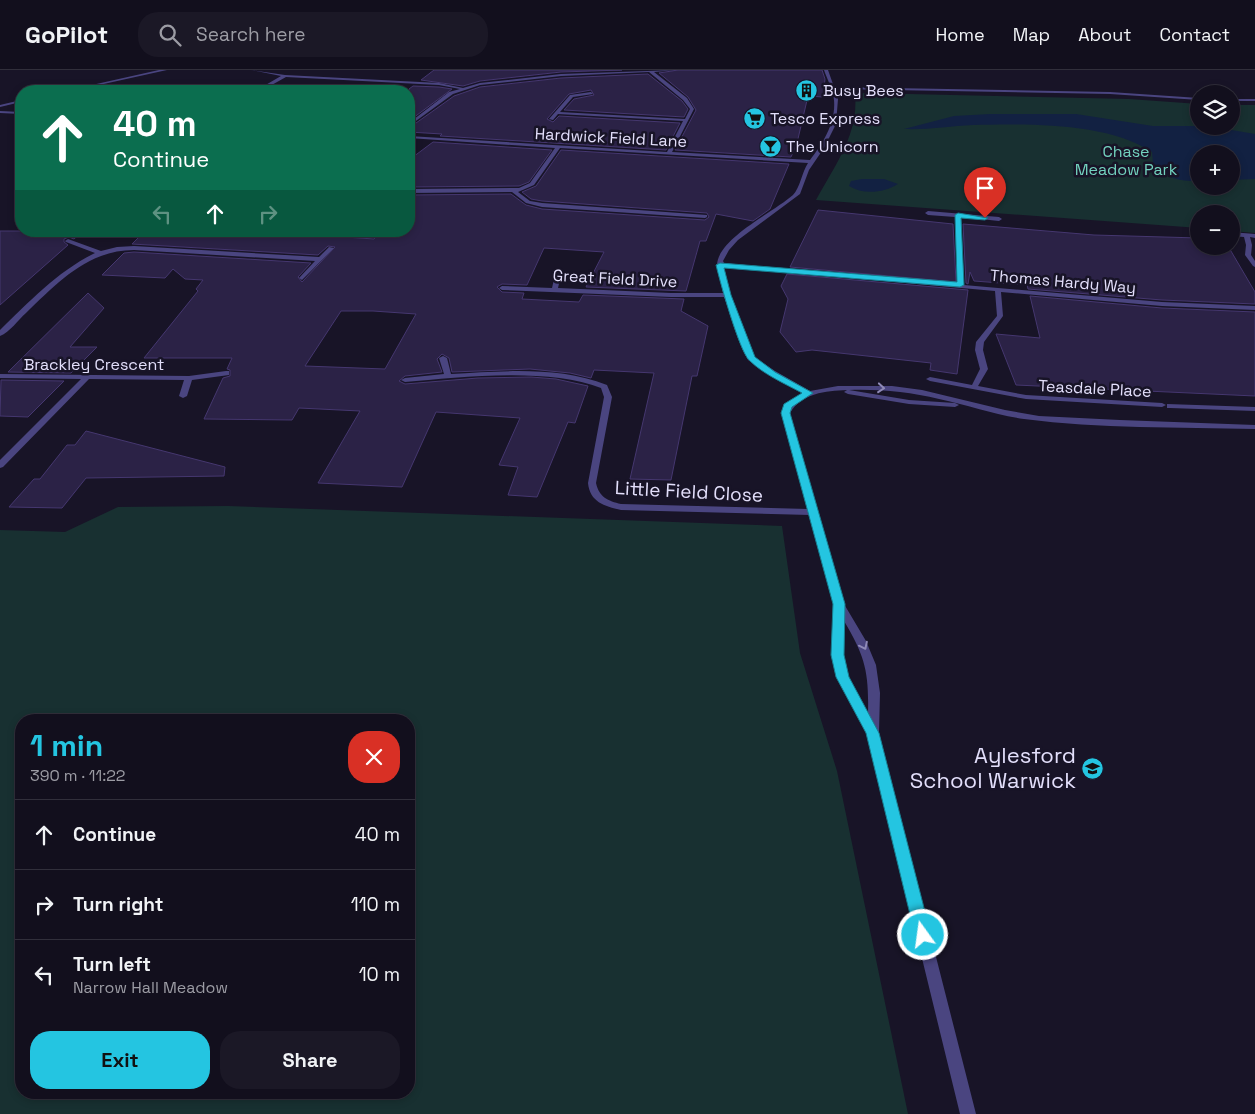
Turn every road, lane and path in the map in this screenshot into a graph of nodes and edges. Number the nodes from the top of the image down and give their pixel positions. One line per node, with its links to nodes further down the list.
1 (165, 70): 8 (street)
2 (253, 70): 7 (street)
3 (674, 70): 5 (street)
4 (826, 70): 11 (street)
5 (650, 71): 6 (street); 23 (street)
6 (560, 72): 10 (street)
7 (285, 76): 9 (street); 10 (street)
8 (94, 85)
9 (269, 85)
10 (464, 88): 21 (street)
11 (834, 88): 13 (street); 27 (street)
12 (592, 93): 20 (street)
13 (1190, 98)
14 (1240, 100): 15 (street)
15 (1255, 100)
16 (15, 102): 17 (street)
17 (0, 106)
18 (0, 112): 19 (street)
19 (15, 113)
20 (557, 113): 22 (street); 23 (street)
21 (415, 119)
22 (551, 120)
23 (687, 120): 26 (street)
24 (415, 137): 25 (street, Hardwick Field Lane)
25 (558, 147): 26 (street, Hardwick Field Lane); 29 (street)
26 (669, 153): 27 (street, Hardwick Field Lane)
27 (811, 162): 41 (street)
28 (415, 191): 29 (street)
29 (514, 191): 32 (street)
30 (928, 212): 31 (street)
31 (958, 215): 33 (street); 45 (street)
32 (705, 216)
33 (999, 219)
34 (1240, 235): 35 (street)
35 (1246, 235): 36 (street); 42 (street)
36 (1255, 236)
37 (68, 241): 39 (street)
38 (331, 248): 40 (street)
39 (101, 252): 40 (street); 52 (street)
40 (321, 259): 44 (street)
41 (720, 265): 45 (street, Thomas Hardy Way); 49 (street)
42 (1255, 265)
43 (558, 274): 47 (street)
44 (302, 278)
45 (960, 285): 48 (street, Thomas Hardy Way)
46 (502, 288): 47 (street, Great Field Drive)
47 (555, 288): 49 (street, Great Field Drive)
48 (998, 289): 50 (street, Thomas Hardy Way); 62 (street)
49 (727, 295): 63 (street)
50 (1255, 308)
51 (0, 322): 52 (street)
52 (12, 322): 53 (street)
53 (0, 334)
54 (443, 358): 57 (street)
55 (226, 373): 58 (street, Brackley Crescent)
56 (0, 376): 60 (street, Brackley Crescent)
57 (448, 376): 61 (street, Little Field Close); 68 (street, Little Field Close)
58 (189, 378): 60 (street, Brackley Crescent); 64 (street, Brackley Crescent)
59 (930, 378): 62 (street, Teasdale Place)
60 (85, 379): 67 (street)
61 (405, 380)
62 (974, 387): 65 (street, Teasdale Place)
63 (808, 393): 66 (street); 68 (street)
64 (183, 396)
65 (1255, 408)
66 (1255, 427)
67 (0, 465)
68 (813, 512): 69 (street)
69 (839, 604): 70 (street, one-way to 70); 70 (street)
70 (873, 733): 71 (street)
71 (968, 1114)

